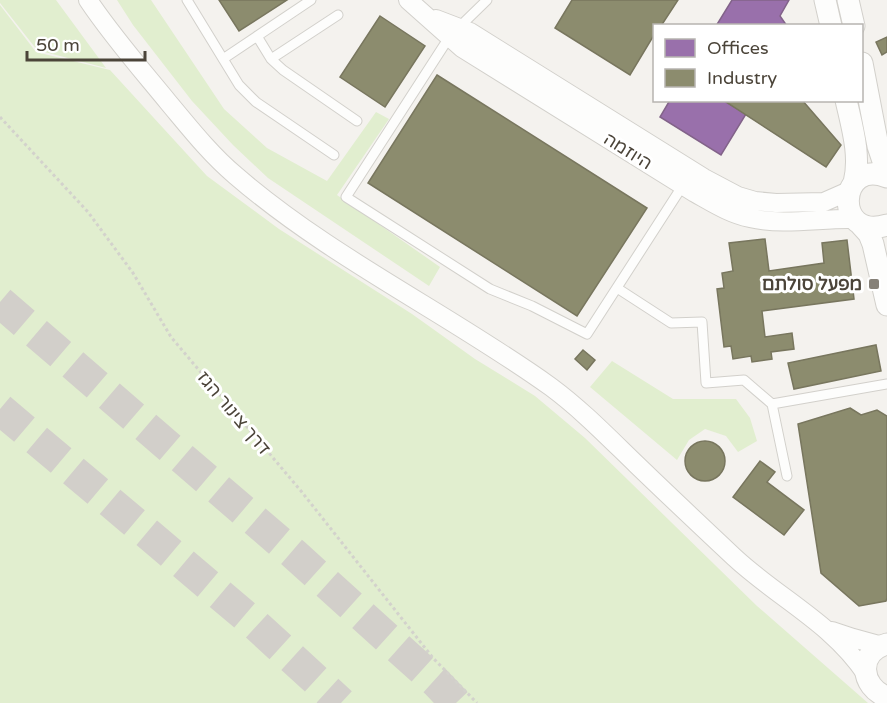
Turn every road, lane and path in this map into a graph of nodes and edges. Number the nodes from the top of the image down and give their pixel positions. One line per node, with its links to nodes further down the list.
1 (88, 0): 30 (street)
2 (187, 0): 13 (lane)
3 (310, 0): 12 (lane)
4 (408, 0): 11 (street, היוזמה)
5 (487, 0): 11 (lane)
6 (825, 0): 9 (street)
7 (848, 0): 10 (street)
8 (338, 15): 14 (lane)
9 (831, 24)
10 (854, 24)
11 (455, 32): 21 (street, היוזמה); 25 (lane)
12 (257, 36): 13 (lane); 14 (lane)
13 (223, 59): 19 (lane)
14 (271, 59): 18 (lane)
15 (863, 73): 20 (street)
16 (846, 102): 22 (street)
17 (0, 117): 34 (path, דרך צינור הגז)
18 (357, 121)
19 (334, 155)
20 (887, 175): 22 (street)
21 (687, 178): 22 (street, היוזמה); 23 (street, היוזמה); 25 (lane)
22 (852, 187): 23 (street)
23 (857, 221): 24 (street); 26 (street)
24 (887, 225)
25 (617, 288): 28 (lane)
26 (887, 305)
27 (887, 384): 28 (lane)
28 (772, 404): 29 (lane)
29 (787, 477)
30 (828, 629): 31 (street); 32 (street)
31 (885, 645): 32 (street)
32 (866, 674): 33 (street)
33 (887, 697)
34 (477, 703)

